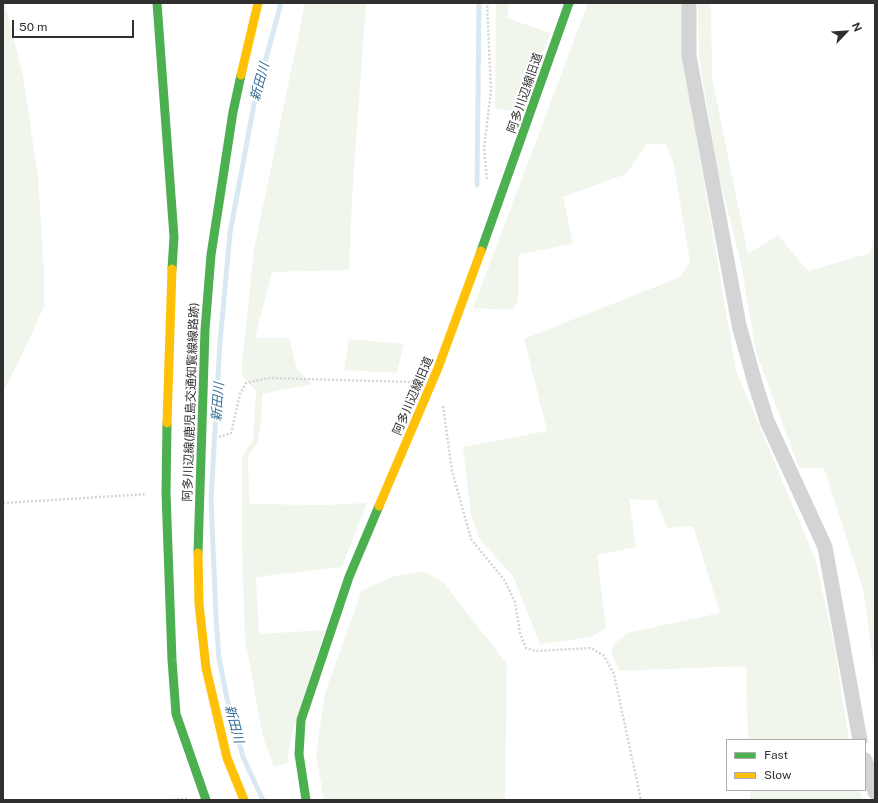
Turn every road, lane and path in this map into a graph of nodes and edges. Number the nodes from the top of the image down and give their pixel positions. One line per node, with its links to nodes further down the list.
1 (157, 3): 10 (street)
2 (258, 3): 16 (street, 阿多川辺線(鹿児島交通知覧線線路跡))
3 (488, 3): 6 (path)
4 (569, 3): 7 (street, 阿多川辺線旧道)
5 (689, 3): 12 (street)
6 (487, 187)
7 (432, 382): 9 (path); 17 (street, 阿多川辺線旧道)
8 (442, 400): 18 (path)
9 (222, 437)
10 (166, 493): 11 (path); 15 (street)
11 (3, 503)
12 (860, 739)
13 (866, 763): 14 (street)
14 (875, 792)
15 (206, 800)
16 (244, 800)
17 (306, 800)
18 (641, 800)

